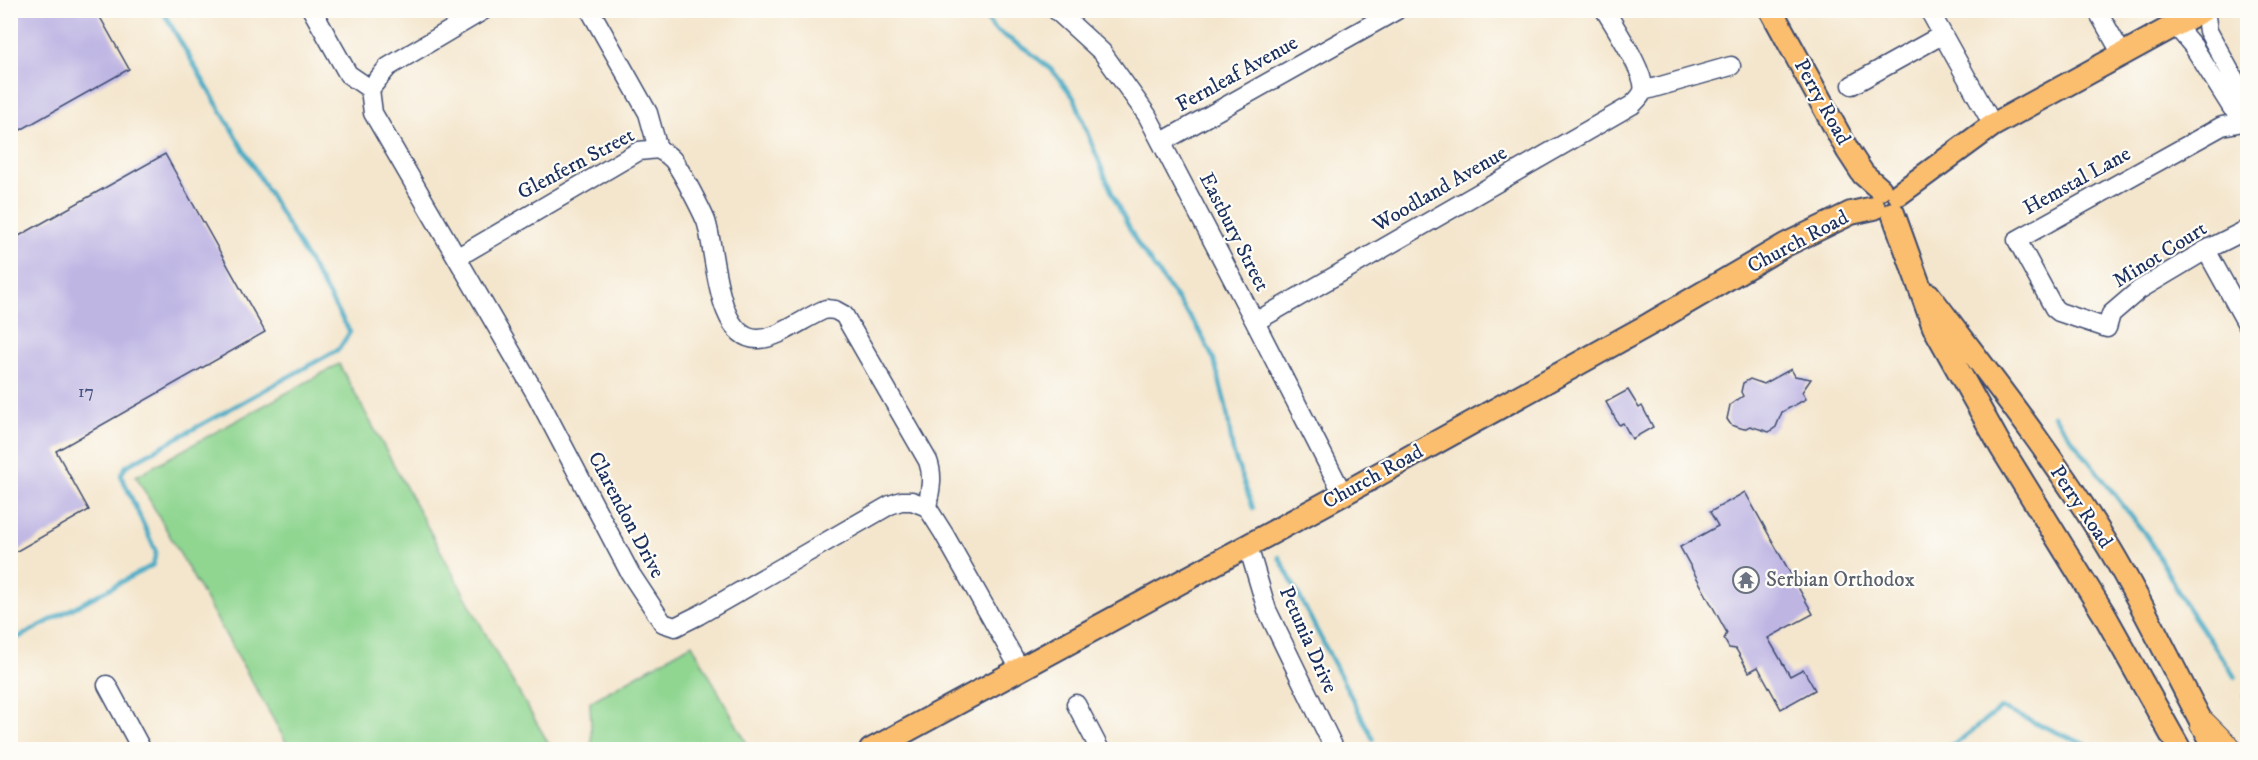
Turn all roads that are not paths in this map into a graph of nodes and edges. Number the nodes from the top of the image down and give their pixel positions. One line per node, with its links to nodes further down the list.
1 (312, 10): 16 (street)
2 (484, 10): 16 (street)
3 (590, 10): 22 (street)
4 (1056, 10): 21 (street, Eastbury Street)
5 (1397, 10): 21 (street, Fernleaf Avenue)
6 (1605, 10): 17 (street)
7 (1771, 10): 23 (main road, Perry Road)
8 (1929, 10): 12 (street)
9 (2097, 10): 13 (street)
10 (2204, 10): 11 (main road, Church Road); 18 (street)
11 (2176, 26): 13 (main road, Church Road); 19 (street)
12 (1942, 34): 15 (street); 20 (street)
13 (2123, 56): 20 (main road, Church Road)
14 (1731, 66): 17 (street)
15 (1852, 85)
16 (370, 88): 26 (street, Clarendon Drive)
17 (1643, 91): 28 (street, Woodland Avenue)
18 (2247, 104)
19 (2247, 119): 30 (street, Hemstal Lane)
20 (1993, 125): 23 (main road, Church Road)
21 (1162, 142): 28 (street, Eastbury Street)
22 (658, 149): 26 (street, Glenfern Street); 32 (street, Glenfern Street)
23 (1886, 201): 27 (main road, Perry Road); 31 (main road, Church Road)
24 (2247, 229): 25 (street, Minot Court)
25 (2206, 250): 29 (street); 30 (street, Minot Court)
26 (458, 257): 32 (street, Clarendon Drive)
27 (1919, 282): 37 (main road, Perry Road); 42 (main road, Perry Road)
28 (1255, 322): 31 (street, Eastbury Street)
29 (2247, 326)
30 (2107, 328)
31 (1343, 494): 33 (main road, Church Road)
32 (927, 507): 34 (street)
33 (1248, 546): 34 (main road, Church Road); 41 (street, Petunia Drive)
34 (1020, 669): 39 (main road, Church Road)
35 (106, 685): 38 (street)
36 (1076, 704): 40 (street)
37 (2202, 724): 43 (main road, Perry Road); 44 (highway)
38 (142, 750)
39 (871, 750)
40 (1100, 750)
41 (1335, 750)
42 (2180, 750)
43 (2216, 750)
44 (2229, 750)

